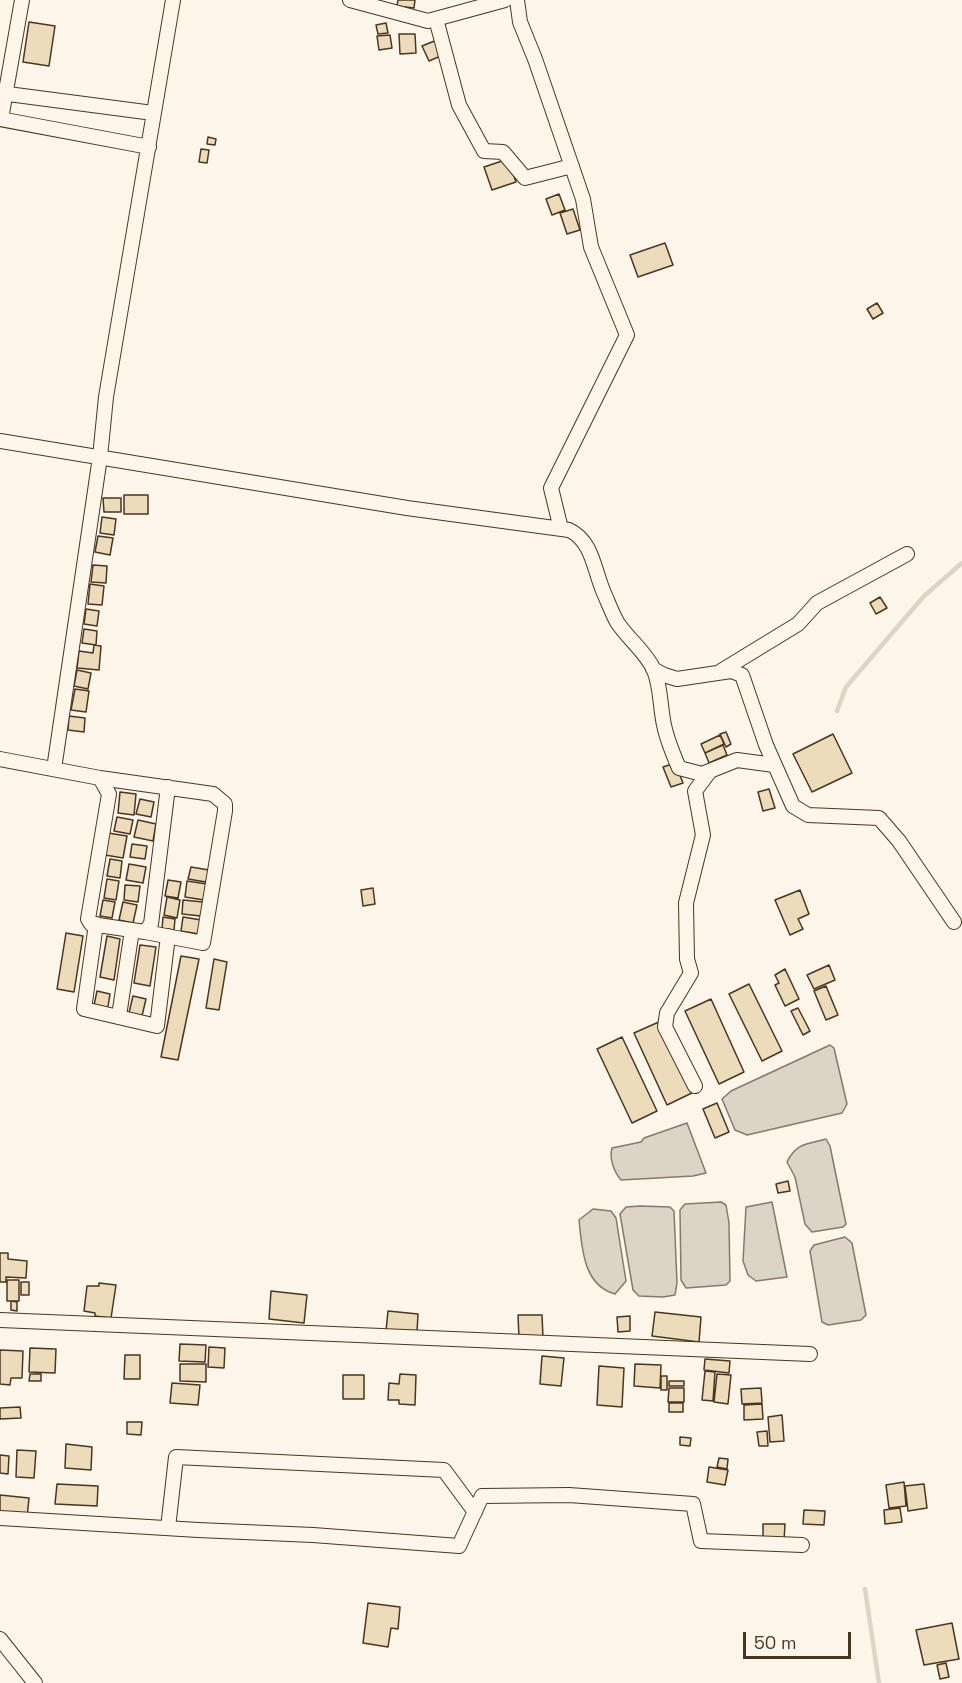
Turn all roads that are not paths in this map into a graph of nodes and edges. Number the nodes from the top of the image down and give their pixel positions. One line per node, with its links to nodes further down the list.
1 (22, 0): 7 (street)
2 (173, 0): 8 (street)
3 (350, 0): 6 (street)
4 (505, 0): 6 (street)
5 (517, 0): 11 (street)
6 (436, 19): 11 (street)
7 (3, 93): 8 (street); 9 (street)
8 (153, 113): 10 (street)
9 (1, 119): 10 (street)
10 (149, 147): 13 (street)
11 (572, 166): 14 (street)
12 (0, 441): 13 (street)
13 (100, 456): 14 (street); 20 (street)
14 (561, 529): 16 (street)
15 (907, 554): 17 (street)
16 (653, 669): 17 (street); 21 (street)
17 (717, 674): 19 (street)
18 (0, 759): 20 (street)
19 (774, 765): 21 (street); 24 (street)
20 (54, 769): 22 (street)
21 (710, 771): 29 (street)
22 (100, 778): 23 (street); 25 (street)
23 (168, 787): 26 (street); 27 (street)
24 (954, 922)
25 (96, 924): 26 (street); 28 (street)
26 (138, 931): 27 (street); 28 (street)
27 (168, 936): 28 (street)
28 (119, 1016)
29 (695, 1086)
30 (0, 1320): 31 (street)
31 (810, 1354)
32 (474, 1512): 34 (street); 34 (street); 35 (street)
33 (0, 1518): 34 (street)
34 (168, 1528)
35 (802, 1545)
36 (0, 1639): 37 (street)
37 (35, 1683)

